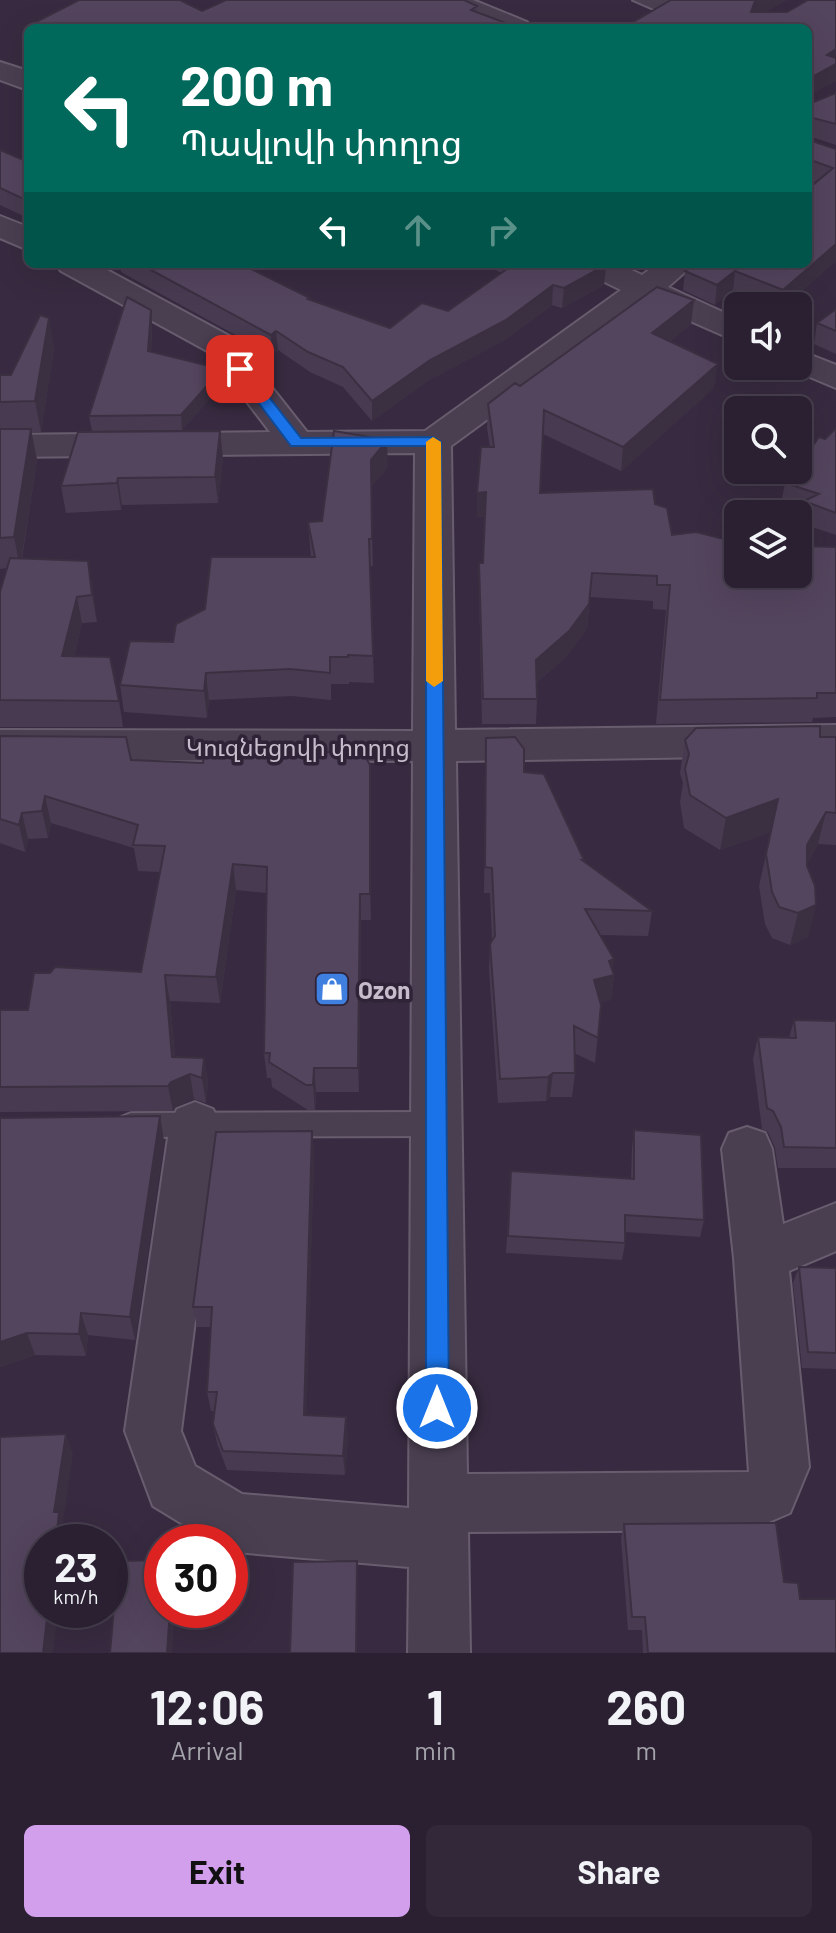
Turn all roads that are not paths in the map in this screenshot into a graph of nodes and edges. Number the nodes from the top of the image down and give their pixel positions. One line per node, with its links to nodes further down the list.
1 (450, 0): 4 (street)
2 (640, 0): 3 (lane)
3 (672, 0)
4 (507, 24)
5 (0, 70): 6 (street)
6 (24, 79)
7 (0, 225): 8 (street)
8 (24, 238)
9 (79, 268): 17 (street)
10 (602, 268): 12 (street)
11 (672, 268): 12 (street)
12 (645, 288): 13 (street); 16 (street)
13 (724, 325)
14 (812, 367): 15 (street)
15 (836, 378)
16 (433, 442): 17 (street); 21 (street)
17 (297, 443): 18 (street)
18 (0, 446)
19 (836, 740): 21 (street, Կուզնեցովի փողոց)
20 (0, 745): 21 (street, Կուզնեցովի փողոց)
21 (434, 746): 23 (street)
22 (195, 1124): 23 (lane); 24 (lane); 28 (street)
23 (437, 1124): 28 (street)
24 (105, 1126)
25 (747, 1149): 27 (street)
26 (836, 1227): 27 (street)
27 (761, 1258): 28 (street)
28 (438, 1521): 29 (street)
29 (439, 1653)

